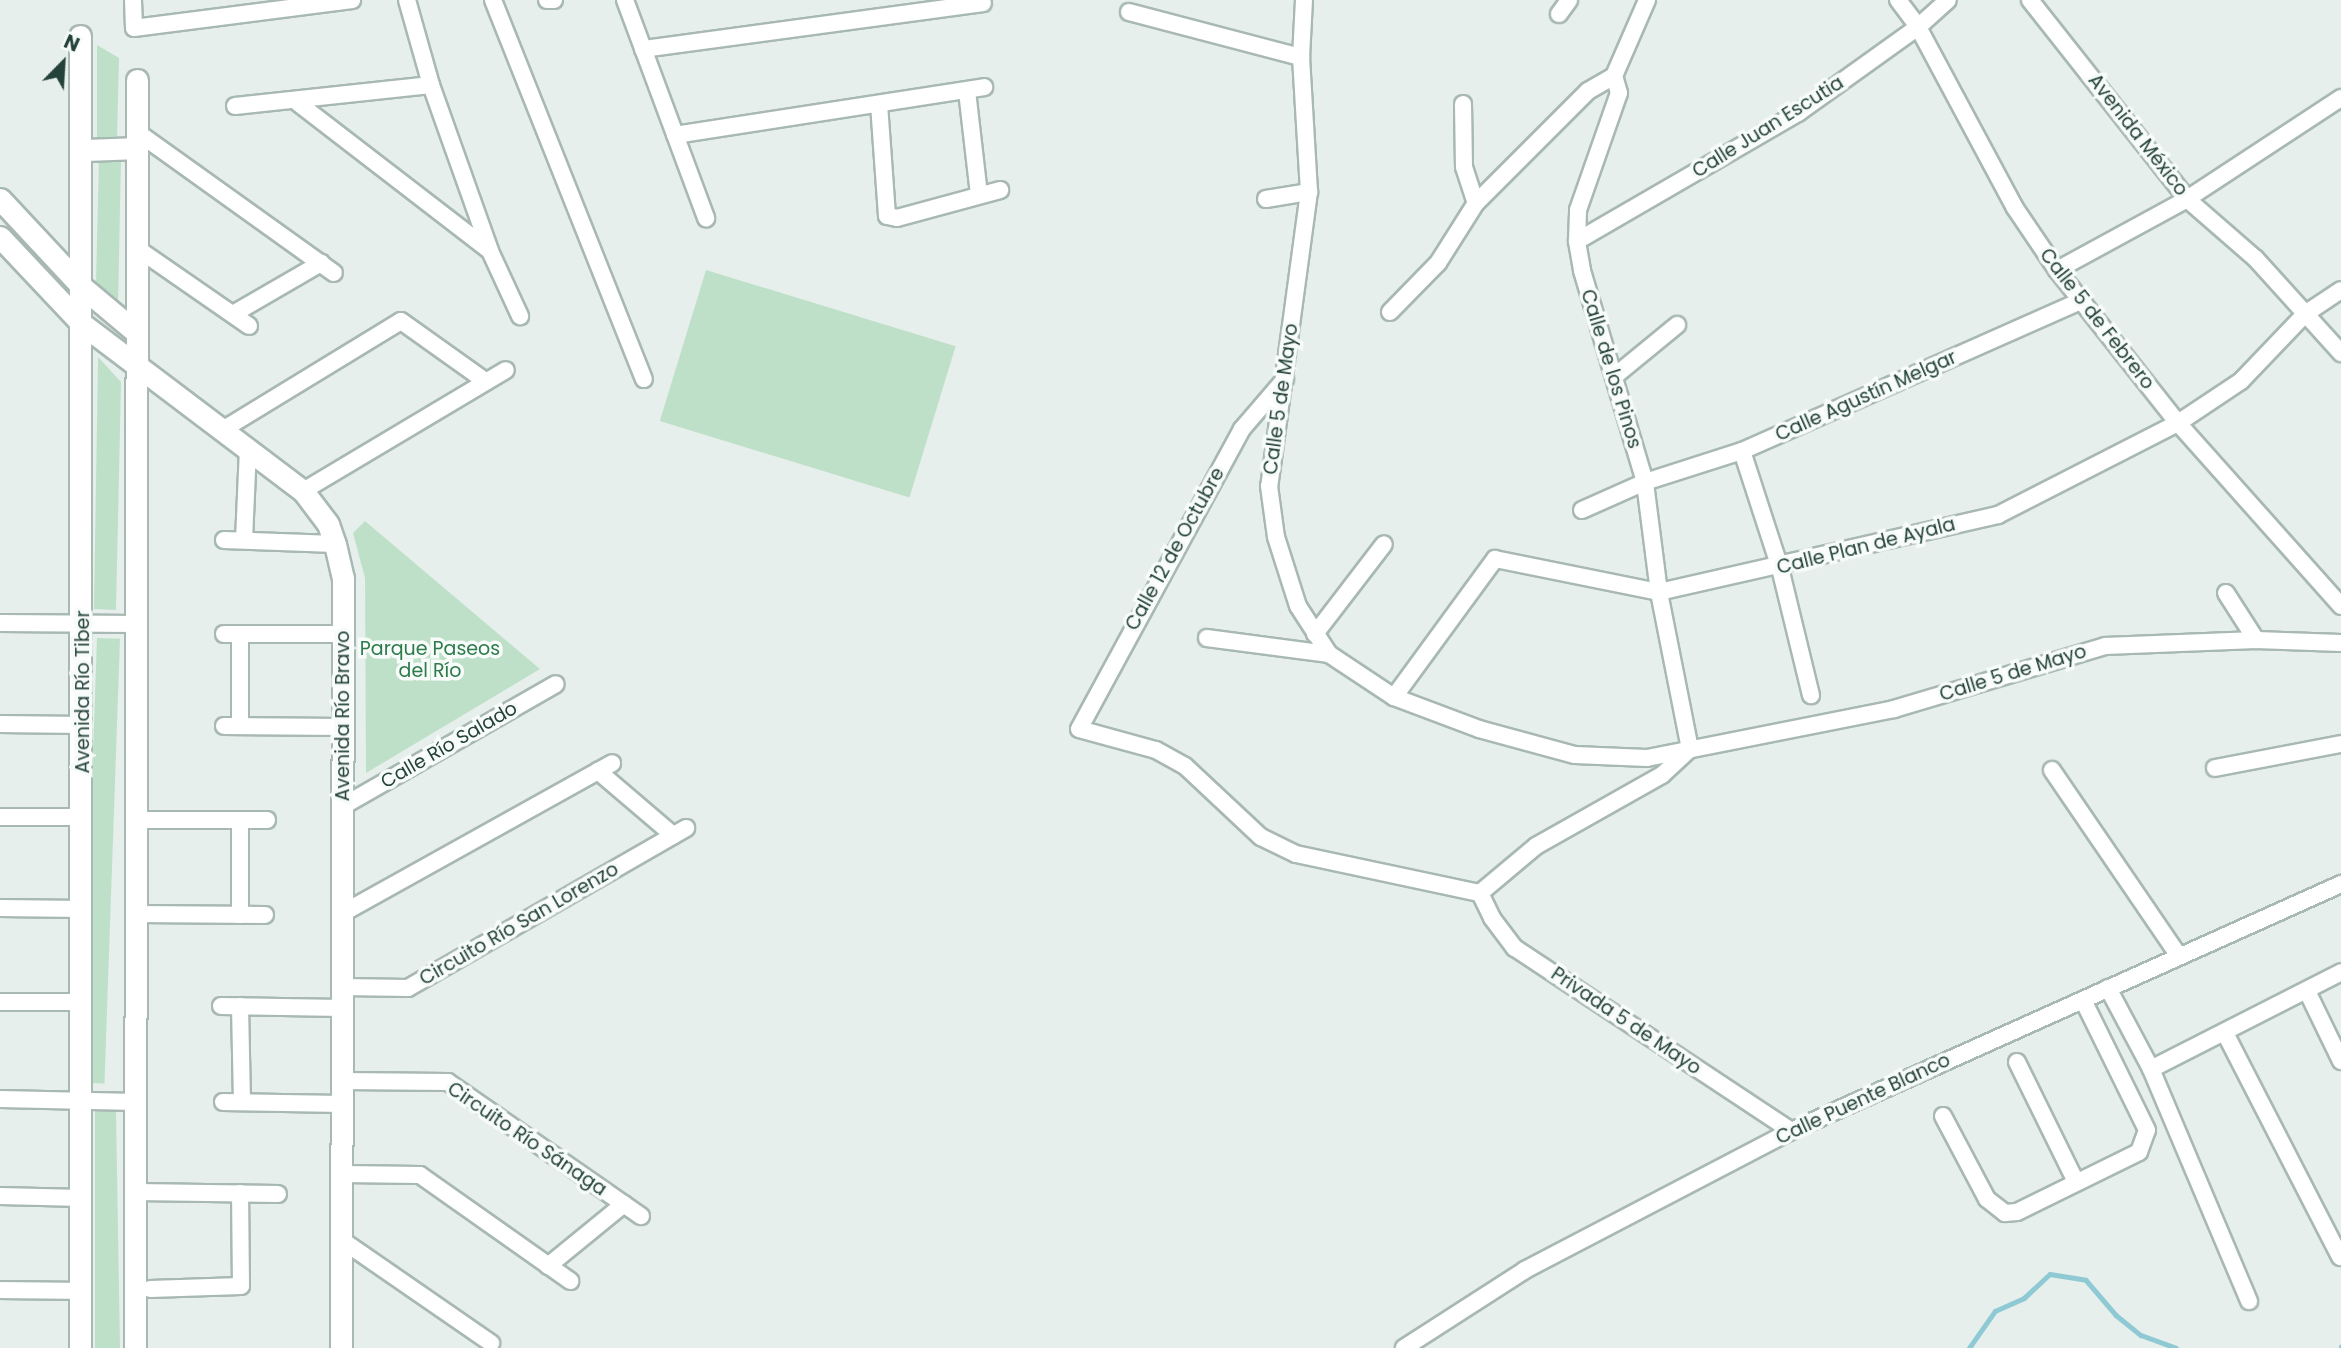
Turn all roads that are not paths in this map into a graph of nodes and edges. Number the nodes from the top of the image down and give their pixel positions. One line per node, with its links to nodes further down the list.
1 (133, 0): 2 (street)
2 (352, 0)
3 (407, 0): 23 (street)
4 (494, 0): 64 (street)
5 (547, 0): 6 (street)
6 (554, 0)
7 (625, 0): 19 (street)
8 (1304, 0): 20 (street, Calle 5 de Mayo)
9 (1569, 0): 16 (street)
10 (1647, 0): 21 (street, Calle de los Pinos)
11 (1898, 0): 17 (street, Calle 5 de Febrero)
12 (1948, 0): 17 (street, Calle Juan Escutia)
13 (2030, 0): 39 (street, Avenida México)
14 (984, 3): 19 (street)
15 (1129, 12): 20 (street)
16 (1559, 14)
17 (1918, 27): 43 (street, Calle Juan Escutia); 47 (street, Calle 5 de Febrero)
18 (80, 36): 33 (street, Avenida Río Tiber)
19 (643, 49): 31 (street)
20 (1301, 57): 35 (street, Calle 5 de Mayo)
21 (1614, 76): 40 (street); 43 (street, Calle de los Pinos)
22 (137, 80): 32 (street)
23 (431, 85): 27 (street); 45 (street)
24 (984, 88): 25 (street)
25 (967, 91): 28 (street); 36 (street)
26 (2341, 98): 39 (street)
27 (298, 103): 30 (street); 45 (street)
28 (879, 104): 31 (street); 36 (street)
29 (1463, 104): 40 (street)
30 (235, 106)
31 (675, 135): 41 (street)
32 (136, 140): 33 (street); 44 (street); 46 (street)
33 (82, 150): 49 (street, Avenida Río Tiber)
34 (1000, 190): 36 (street)
35 (1309, 192): 38 (street); 65 (street, Calle 5 de Mayo)
36 (979, 194)
37 (0, 199): 49 (street)
38 (1266, 199)
39 (2187, 199): 47 (street); 54 (street, Avenida México)
40 (1476, 203): 52 (street)
41 (706, 218)
42 (0, 237): 56 (street, Avenida Río Bravo)
43 (1577, 241): 63 (street, Calle de los Pinos)
44 (138, 249): 53 (street); 59 (street)
45 (490, 251): 55 (street)
46 (321, 263): 48 (street); 53 (street)
47 (2057, 271): 51 (street, Calle 5 de Febrero)
48 (334, 273)
49 (80, 286): 56 (street, Avenida Río Tiber); 59 (street)
50 (2341, 290): 54 (street, Calle Plan de Ayala)
51 (2083, 300): 67 (street, Calle 5 de Febrero); 70 (street, Calle Agustín Melgar)
52 (1390, 312)
53 (233, 314): 58 (street)
54 (2305, 314): 60 (street, Avenida México); 67 (street, Calle Plan de Ayala)
55 (520, 316)
56 (82, 324): 61 (street, Avenida Río Bravo); 82 (street, Avenida Río Tiber)
57 (1678, 325): 63 (street)
58 (249, 327)
59 (136, 332): 61 (street)
60 (2341, 353)
61 (135, 366): 68 (street, Avenida Río Bravo); 84 (street)
62 (506, 370): 66 (street)
63 (1616, 374): 71 (street, Calle de los Pinos)
64 (644, 379)
65 (1285, 379): 86 (street, Calle 5 de Mayo); 108 (street, Calle 12 de Octubre)
66 (485, 381): 68 (street); 72 (street)
67 (2178, 423): 78 (street, Calle Plan de Ayala); 81 (street, Calle 5 de Febrero)
68 (224, 429): 69 (street, Avenida Río Bravo)
69 (248, 448): 72 (street, Avenida Río Bravo); 75 (street)
70 (1742, 451): 71 (street, Calle Agustín Melgar); 78 (street)
71 (1645, 482): 73 (street, Calle Agustín Melgar); 79 (street, Calle de los Pinos)
72 (303, 491): 76 (street, Avenida Río Bravo)
73 (1582, 510)
74 (224, 540): 75 (street)
75 (243, 540): 76 (street)
76 (335, 544): 85 (street, Avenida Río Bravo)
77 (1384, 544): 86 (street)
78 (1780, 568): 79 (street, Calle Plan de Ayala); 92 (street)
79 (1659, 593): 93 (street, Calle Plan de Ayala); 98 (street, Calle de los Pinos)
80 (2226, 593): 88 (street)
81 (2341, 606)
82 (83, 623): 83 (street); 84 (street); 95 (street, Avenida Río Tiber)
83 (0, 624)
84 (137, 624): 104 (street)
85 (343, 634): 96 (street, Avenida Río Bravo); 96 (street)
86 (1315, 634): 90 (street, Calle 5 de Mayo)
87 (1207, 638): 90 (street)
88 (2256, 640): 89 (street, Calle 5 de Mayo); 98 (street, Calle 5 de Mayo)
89 (2341, 643)
90 (1329, 654): 93 (street, Calle 5 de Mayo)
91 (556, 684): 101 (street, Calle Río Salado)
92 (1811, 695)
93 (1394, 696): 98 (street, Calle 5 de Mayo)
94 (0, 724): 95 (street)
95 (83, 724): 103 (street, Avenida Río Tiber)
96 (343, 727): 101 (street, Avenida Río Bravo)
97 (2341, 744): 99 (street)
98 (1690, 749): 108 (street)
99 (2215, 768)
100 (2052, 769): 115 (street)
101 (343, 806): 111 (street, Avenida Río Bravo)
102 (0, 817): 103 (street)
103 (83, 817): 110 (street, Avenida Río Tiber)
104 (136, 820): 105 (street); 112 (street)
105 (240, 820): 106 (street); 113 (street)
106 (267, 820)
107 (2341, 884): 115 (street, Calle Puente Blanco)
108 (1480, 893): 138 (street, Privada 5 de Mayo)
109 (0, 908): 110 (street)
110 (83, 909): 122 (street, Avenida Río Tiber)
111 (343, 913): 117 (street, Avenida Río Bravo); 117 (street, Circuito Río San Lorenzo)
112 (137, 914): 113 (street); 133 (street)
113 (240, 915): 114 (street)
114 (265, 915)
115 (2179, 956): 118 (street, Calle Puente Blanco)
116 (2341, 972): 119 (street)
117 (343, 987): 125 (street, Avenida Río Bravo)
118 (2108, 988): 120 (street, Calle Puente Blanco); 129 (street)
119 (2306, 991): 126 (street); 127 (street)
120 (2083, 1000): 138 (street, Calle Puente Blanco); 140 (street)
121 (0, 1002): 122 (street)
122 (83, 1002): 132 (street, Avenida Río Tiber)
123 (220, 1006): 124 (street)
124 (240, 1006): 125 (street); 135 (street)
125 (343, 1008): 130 (street, Avenida Río Bravo)
126 (2225, 1033): 129 (street); 149 (street)
127 (2341, 1061)
128 (2017, 1062): 140 (street)
129 (2151, 1069): 155 (street)
130 (343, 1081): 136 (street, Avenida Río Bravo); 146 (street, Circuito Río Sánaga)
131 (0, 1099): 132 (street)
132 (83, 1100): 133 (street); 145 (street, Avenida Río Tiber)
133 (137, 1102): 141 (street)
134 (223, 1102): 135 (street)
135 (242, 1102): 136 (street)
136 (343, 1104): 139 (street, Avenida Río Bravo)
137 (1943, 1116): 140 (street)
138 (1791, 1131): 160 (street, Calle Puente Blanco)
139 (343, 1174): 148 (street, Avenida Río Bravo); 150 (street)
140 (2076, 1182)
141 (136, 1192): 142 (street); 158 (street)
142 (240, 1194): 143 (street); 152 (street)
143 (278, 1194)
144 (0, 1196): 145 (street)
145 (82, 1198): 154 (street, Avenida Río Tiber)
146 (624, 1204): 147 (street, Circuito Río Sánaga); 150 (street, Circuito Río Sánaga)
147 (641, 1216)
148 (343, 1241): 156 (street); 159 (street, Avenida Río Bravo)
149 (2340, 1257)
150 (548, 1266): 151 (street)
151 (570, 1281)
152 (150, 1289)
153 (0, 1290): 154 (street)
154 (81, 1291): 157 (street, Avenida Río Tiber)
155 (2249, 1301)
156 (491, 1343)
157 (80, 1348)
158 (135, 1348)
159 (341, 1348)
160 (1404, 1348)

